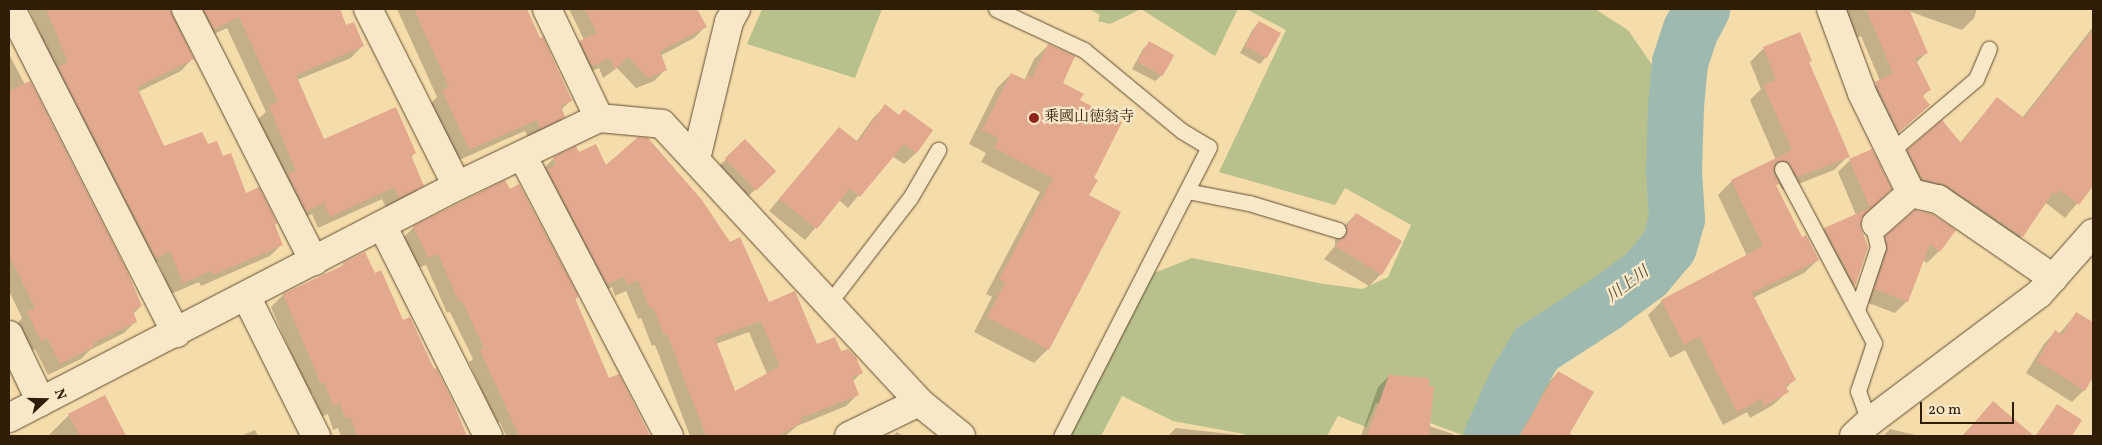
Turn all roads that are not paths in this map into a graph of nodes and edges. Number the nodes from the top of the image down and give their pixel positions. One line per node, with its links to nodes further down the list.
1 (11, 9): 27 (street)
2 (186, 9): 22 (street)
3 (368, 9): 15 (street)
4 (547, 9): 9 (street)
5 (736, 9): 13 (street)
6 (996, 9): 16 (lane)
7 (1831, 9): 11 (street)
8 (1989, 49): 11 (lane)
9 (599, 118): 12 (street); 13 (street)
10 (938, 150): 25 (lane)
11 (1891, 151): 17 (street)
12 (522, 155): 15 (street); 35 (street)
13 (696, 159): 25 (street)
14 (1782, 169): 26 (lane)
15 (457, 186): 19 (street)
16 (1186, 191): 20 (lane); 38 (lane)
17 (1911, 193): 18 (street); 23 (street)
18 (1876, 224): 26 (lane)
19 (382, 226): 22 (street); 34 (street)
20 (1338, 230)
21 (2093, 233): 23 (street)
22 (314, 261): 24 (street)
23 (2053, 278): 32 (street)
24 (246, 296): 27 (street); 33 (street)
25 (829, 304): 30 (street)
26 (1857, 310): 32 (lane)
27 (176, 332): 29 (street)
28 (9, 335): 29 (street)
29 (41, 402): 31 (street)
30 (919, 402): 36 (street); 37 (street)
31 (9, 418)
32 (1861, 429)
33 (316, 436)
34 (488, 436)
35 (669, 436)
36 (849, 436)
37 (961, 436)
38 (1060, 436)

